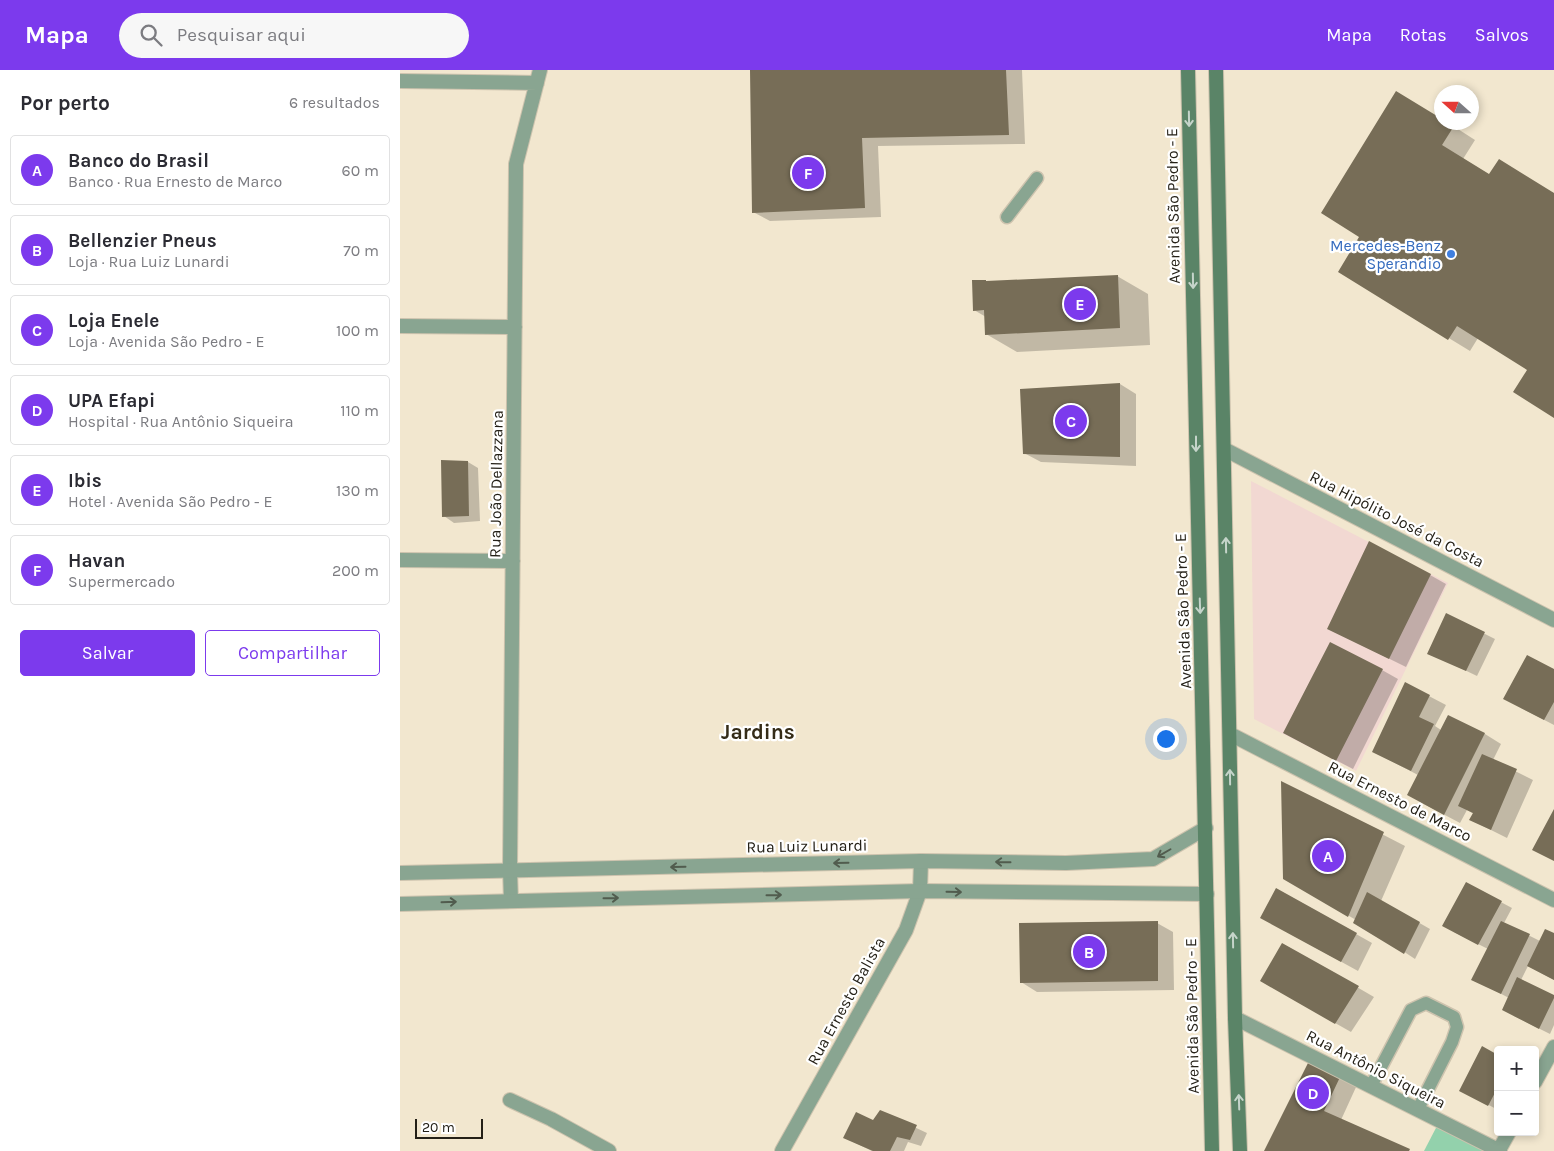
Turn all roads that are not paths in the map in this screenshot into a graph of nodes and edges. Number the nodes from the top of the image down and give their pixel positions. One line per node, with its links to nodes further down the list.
1 (1188, 70): 14 (main road, Avenida São Pedro - E, one-way to 14)
2 (1216, 70): 9 (main road)
3 (538, 76): 4 (street); 8 (street, Rua João Dellazzana)
4 (400, 81)
5 (1037, 178): 6 (lane)
6 (1006, 217)
7 (400, 326): 8 (street)
8 (515, 328): 11 (street, Rua João Dellazzana)
9 (1224, 449): 12 (street, Rua Hipólito José da Costa); 13 (main road, one-way to 9)
10 (400, 560): 11 (street)
11 (513, 561): 16 (street, Rua João Dellazzana)
12 (1554, 620)
13 (1230, 734): 20 (street, Rua Ernesto de Marco); 23 (main road, one-way to 13)
14 (1206, 828): 15 (street, Rua Luiz Lunardi, one-way to 15); 19 (main road, Avenida São Pedro - E)
15 (921, 861): 16 (street, Rua Luiz Lunardi, one-way to 16); 18 (street, Rua Ernesto Balista)
16 (510, 870): 17 (street, Rua Luiz Lunardi); 21 (street, Rua João Dellazzana)
17 (400, 873)
18 (920, 891): 19 (street, one-way to 19); 21 (street, one-way to 18); 31 (street, Rua Ernesto Balista)
19 (1207, 894): 32 (main road, Avenida São Pedro - E)
20 (1554, 900)
21 (511, 901): 22 (street, one-way to 21)
22 (400, 904)
23 (1235, 1018): 26 (street, Rua Antônio Siqueira); 33 (main road, one-way to 23)
24 (1554, 1047): 25 (street)
25 (1539, 1075)
26 (1371, 1086): 28 (street, Rua Antônio Siqueira); 28 (lane)
27 (510, 1100): 30 (street)
28 (1418, 1109): 34 (street, Rua Antônio Siqueira)
29 (1507, 1136): 34 (street)
30 (609, 1151)
31 (782, 1151)
32 (1212, 1151)
33 (1240, 1151)
34 (1500, 1151)

